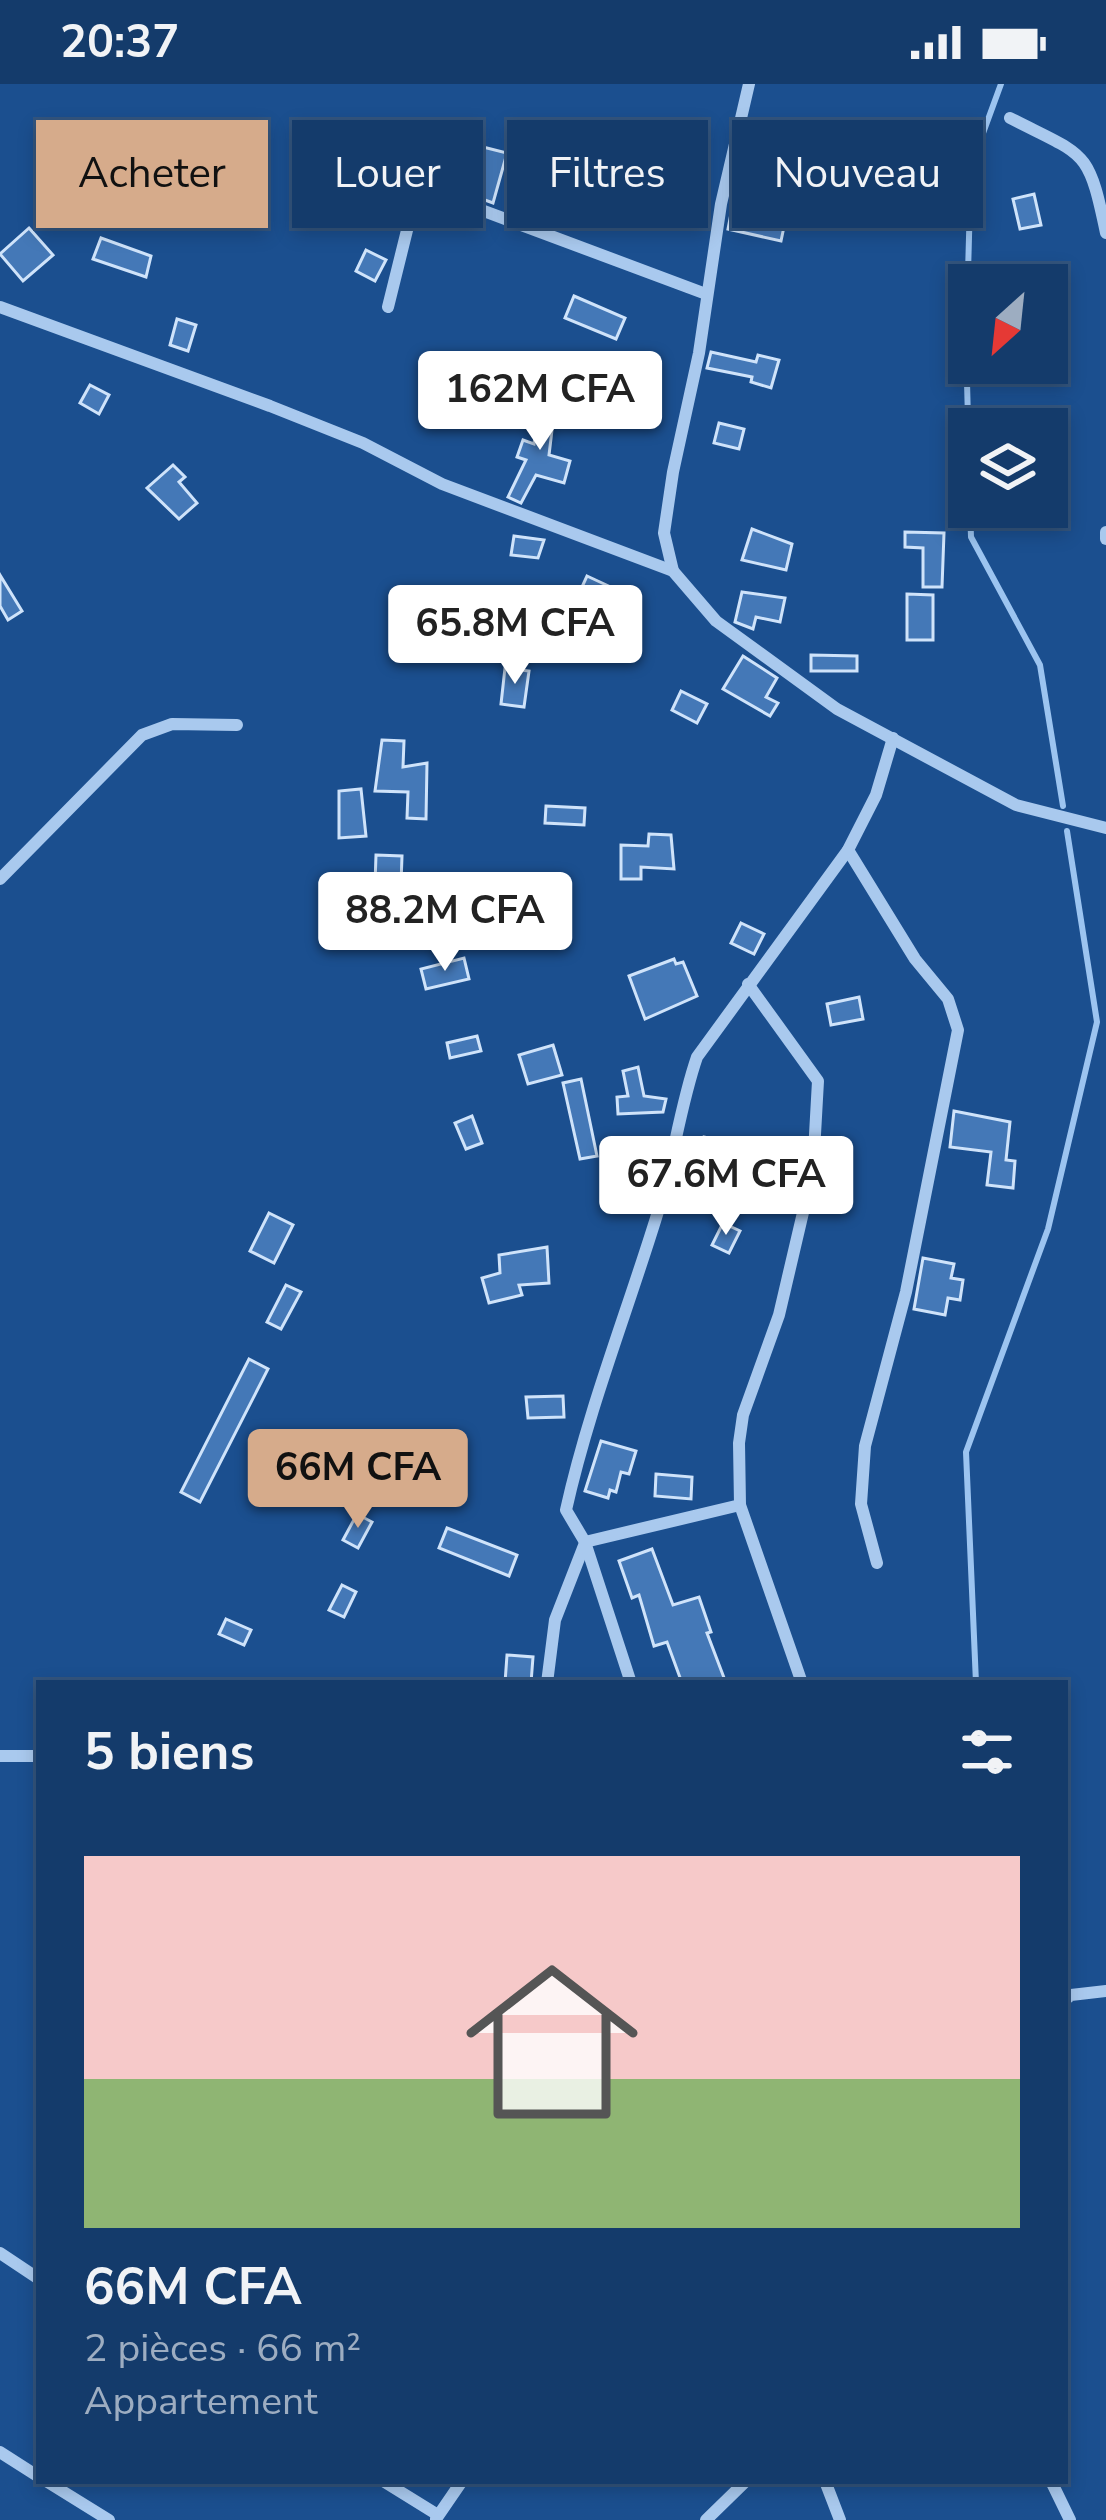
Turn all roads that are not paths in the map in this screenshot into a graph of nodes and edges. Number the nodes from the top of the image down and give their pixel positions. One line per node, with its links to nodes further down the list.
1 (749, 84): 4 (street)
2 (1010, 118): 3 (street)
3 (1106, 233)
4 (706, 294): 6 (street); 7 (street)
5 (0, 307): 7 (street)
6 (388, 307)
7 (673, 571): 9 (street)
8 (237, 725): 12 (street)
9 (892, 738): 10 (street); 11 (street)
10 (1106, 828)
11 (848, 850): 13 (street); 16 (street)
12 (0, 879)
13 (748, 984): 14 (street); 15 (street)
14 (740, 1505): 15 (street); 19 (street)
15 (585, 1542): 17 (street); 18 (street)
16 (877, 1563)
17 (547, 1680)
18 (630, 1680)
19 (801, 1680)
20 (0, 1756): 21 (street)
21 (36, 1756)
22 (1106, 1990): 23 (street)
23 (1068, 1998)
24 (0, 2253): 25 (street)
25 (36, 2277)
26 (0, 2452): 27 (street)
27 (36, 2475)
28 (50, 2484): 35 (street)
29 (387, 2484): 34 (street)
30 (460, 2484): 34 (street)
31 (743, 2484): 36 (street)
32 (826, 2484): 37 (street)
33 (1052, 2484): 38 (street)
34 (437, 2518)
35 (109, 2520)
36 (706, 2520)
37 (839, 2520)
38 (1070, 2520)

